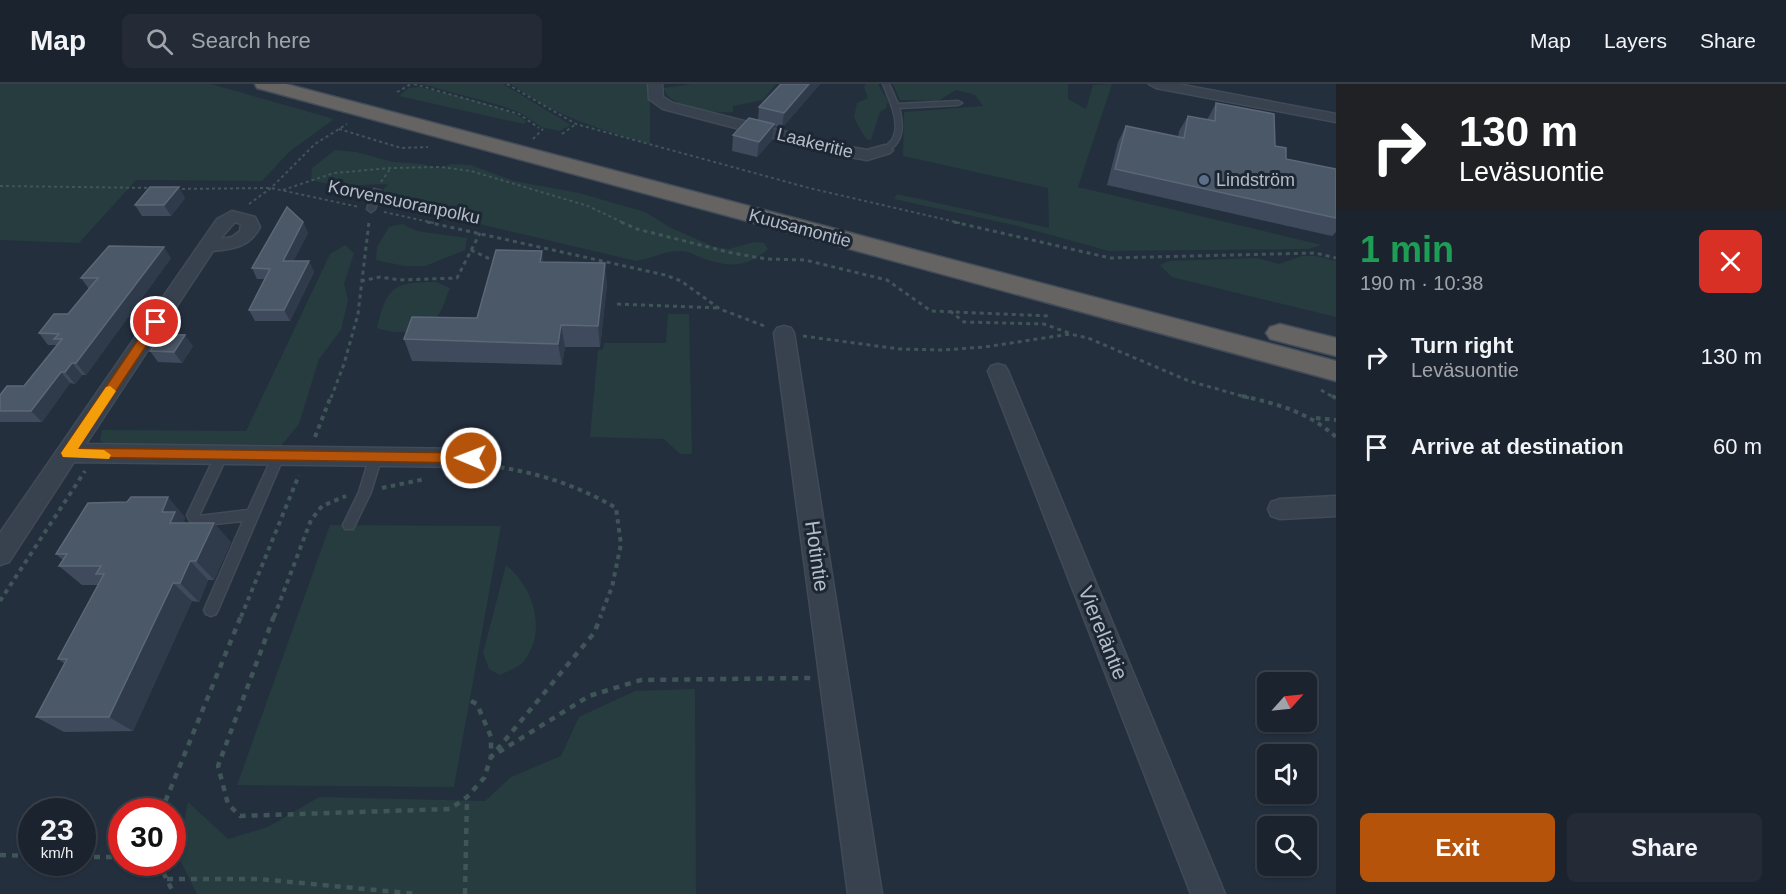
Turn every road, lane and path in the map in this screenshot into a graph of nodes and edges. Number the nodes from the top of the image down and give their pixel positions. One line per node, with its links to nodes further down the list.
1 (264, 84): 43 (highway, Kuusamontie)
2 (322, 84): 15 (highway, Kuusamontie)
3 (413, 84): 8 (path); 15 (path)
4 (507, 84): 13 (path)
5 (655, 84): 18 (street, Laakeritie)
6 (886, 84): 10 (lane)
7 (1156, 84): 11 (street)
8 (397, 92)
9 (958, 103): 10 (lane)
10 (896, 106): 18 (lane)
11 (1336, 118)
12 (349, 122): 14 (path)
13 (576, 124): 16 (path); 30 (path)
14 (339, 129): 17 (path); 22 (path)
15 (538, 132): 36 (highway, Kuusamontie)
16 (561, 134)
17 (433, 146)
18 (885, 150)
19 (0, 186): 20 (path)
20 (155, 188)
21 (167, 188): 22 (path, Korvensuoranpolku)
22 (271, 188): 23 (path, Korvensuoranpolku); 26 (path)
23 (282, 190): 25 (path, Korvensuoranpolku); 35 (path)
24 (377, 191): 25 (lane)
25 (371, 209): 27 (path, Korvensuoranpolku); 32 (path)
26 (232, 216): 28 (street); 28 (street)
27 (480, 233): 29 (path); 34 (path, Korvensuoranpolku)
28 (207, 246): 49 (street)
29 (471, 250): 31 (path); 32 (path)
30 (1336, 258)
31 (501, 264)
32 (361, 281): 53 (path)
33 (617, 304): 34 (path)
34 (720, 309): 39 (path, Korvensuoranpolku)
35 (949, 311): 37 (path); 40 (path)
36 (1198, 311)
37 (1060, 319)
38 (1256, 326): 41 (highway)
39 (784, 333): 40 (path); 65 (street, Hotintie)
40 (1070, 333): 46 (path)
41 (1336, 347)
42 (998, 371): 78 (street, Viereläntie)
43 (1336, 371)
44 (1319, 389): 45 (path)
45 (1336, 398)
46 (1313, 418): 47 (path); 48 (path)
47 (1336, 420)
48 (1336, 437)
49 (68, 453): 50 (street); 62 (street)
50 (95, 454): 51 (street); 63 (path)
51 (221, 456): 52 (street); 60 (lane)
52 (278, 456): 53 (street); 60 (lane)
53 (307, 456): 54 (street); 69 (path)
54 (376, 456): 55 (street); 57 (lane)
55 (481, 462): 67 (path)
56 (433, 478): 57 (path)
57 (365, 492): 61 (lane); 68 (path)
58 (1336, 506): 59 (street)
59 (1280, 509)
60 (253, 514): 64 (lane)
61 (349, 525)
62 (3, 545)
63 (0, 601)
64 (211, 610)
65 (836, 678): 67 (path); 77 (street, Hotintie)
66 (471, 701): 67 (path)
67 (491, 757): 68 (path)
68 (467, 797): 76 (path)
69 (167, 798)
70 (0, 855): 71 (path)
71 (18, 856)
72 (165, 876): 73 (path)
73 (167, 879): 74 (path); 75 (path)
74 (174, 894)
75 (418, 894)
76 (465, 894)
77 (865, 894)
78 (1208, 894)

